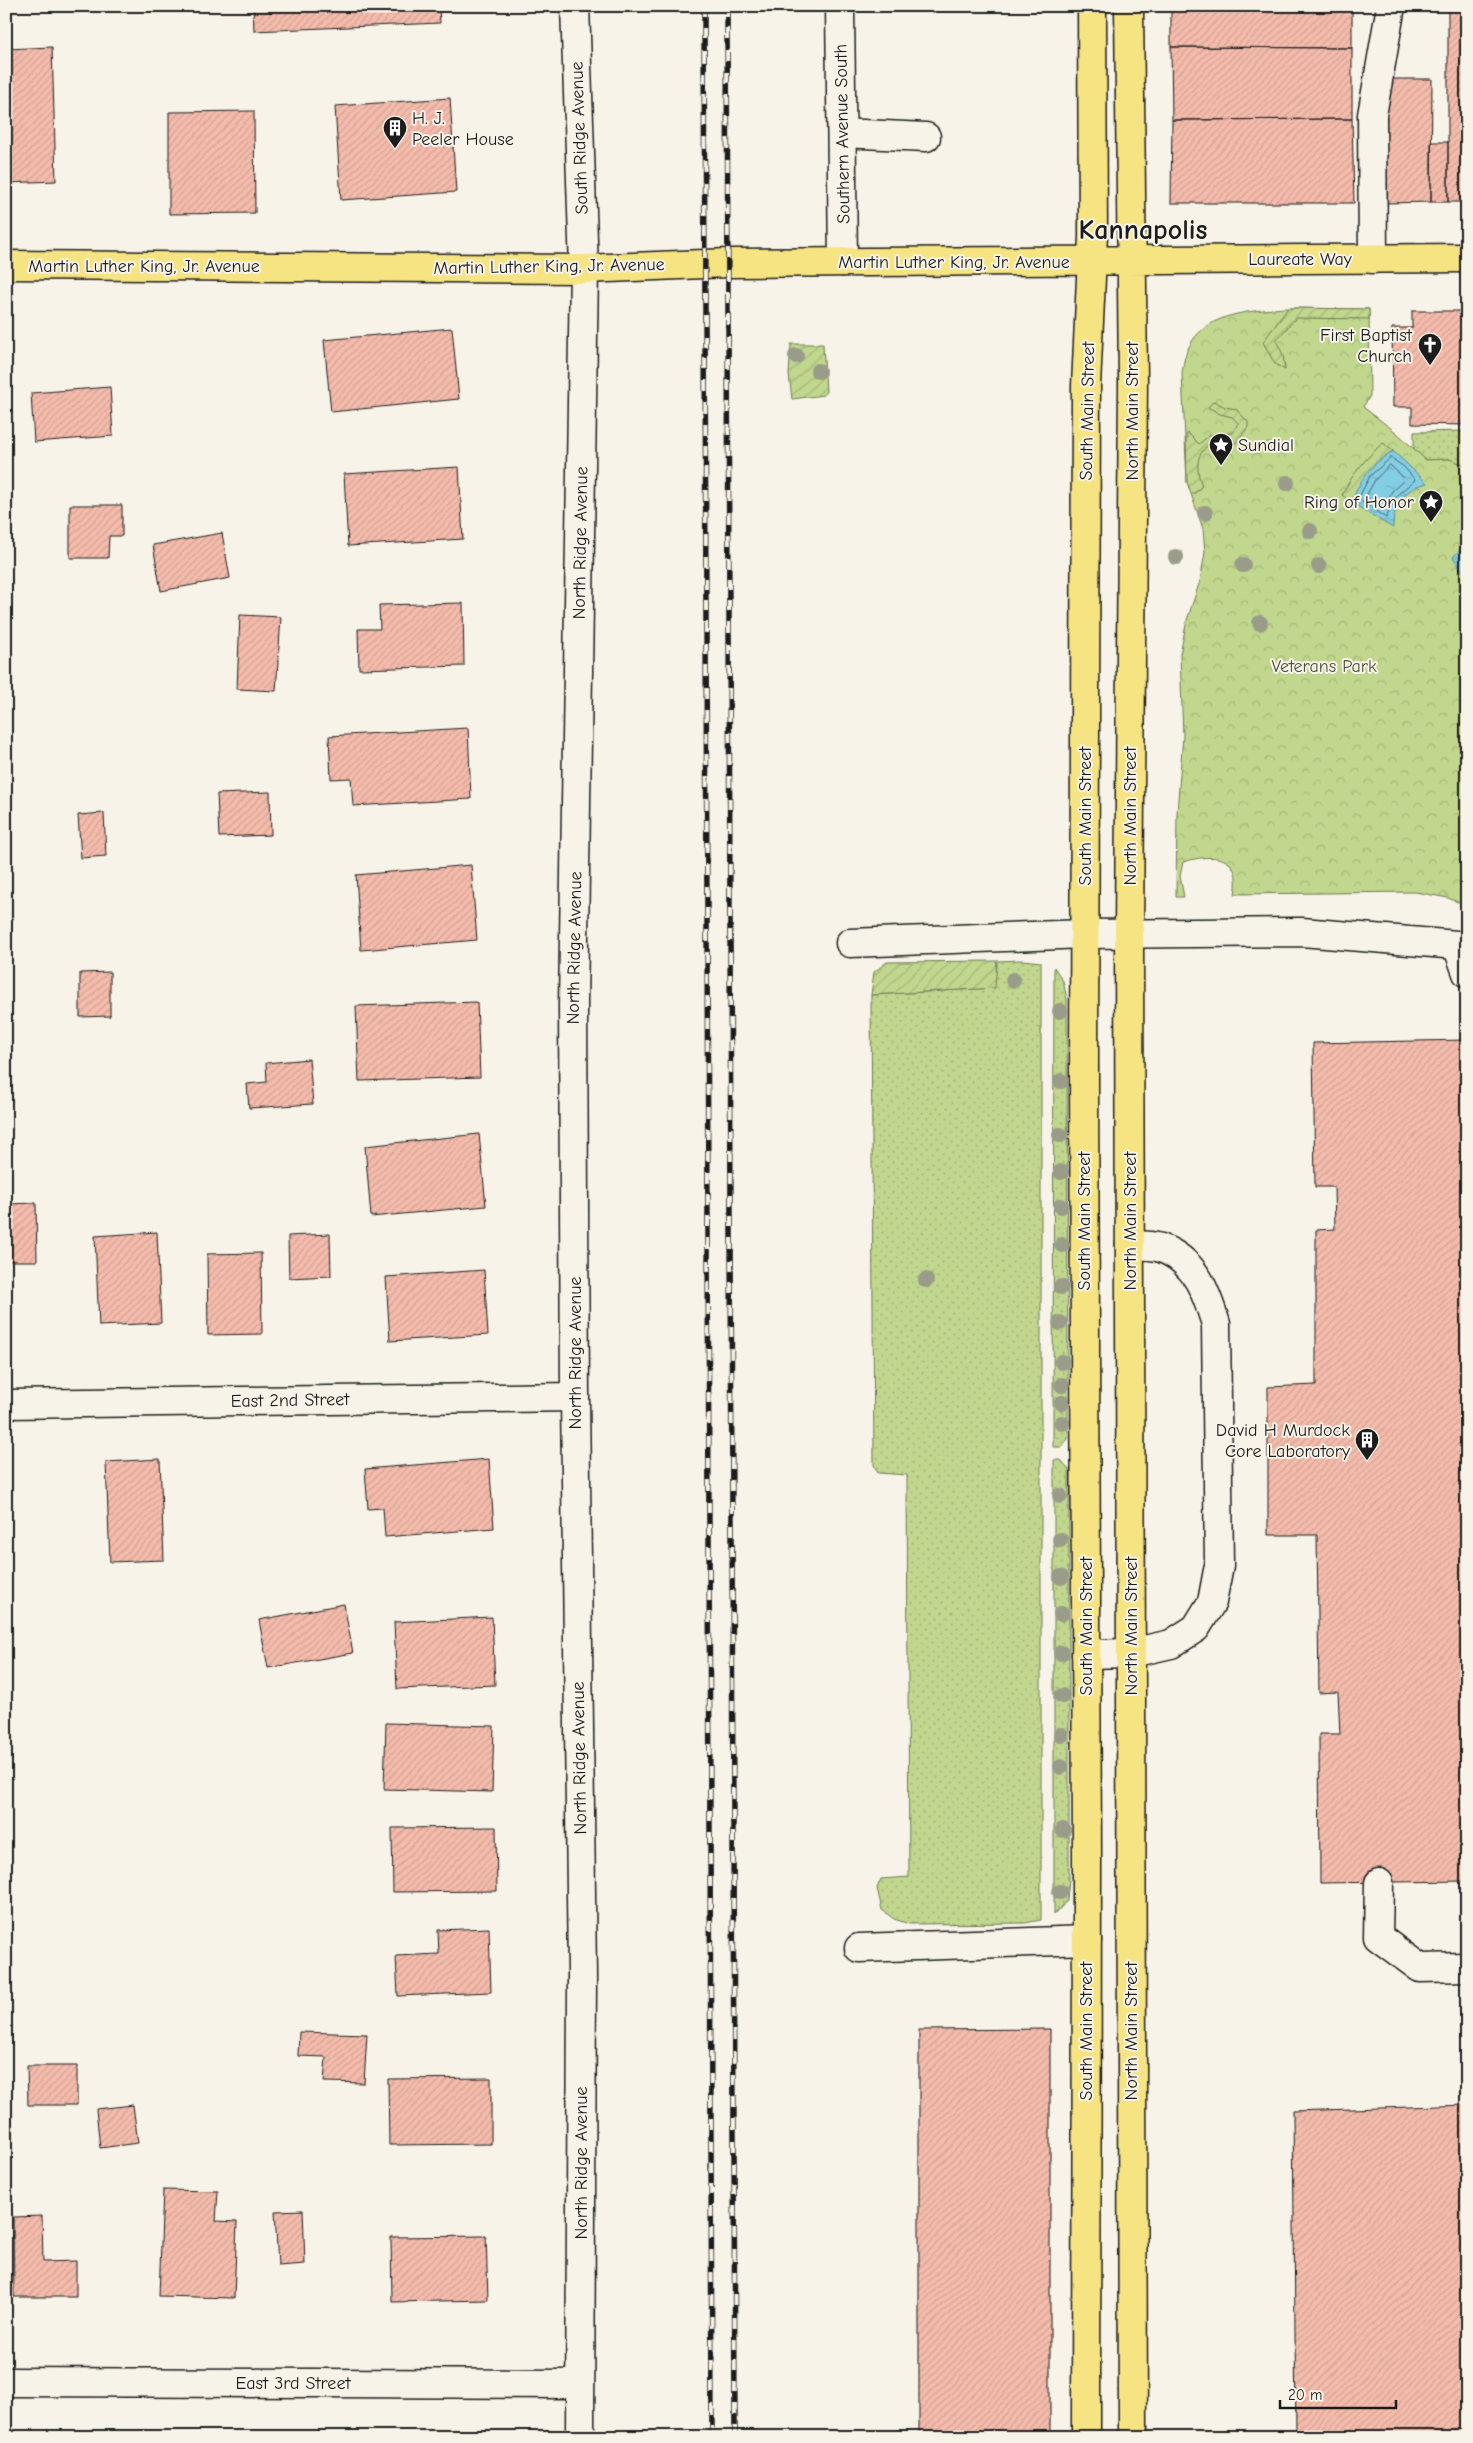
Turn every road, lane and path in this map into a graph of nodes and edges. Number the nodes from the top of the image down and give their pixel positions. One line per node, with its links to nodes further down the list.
1 (576, 6): 14 (street, South Ridge Avenue)
2 (840, 6): 6 (street, Southern Avenue South)
3 (1092, 6): 10 (main road, South Main Street)
4 (1129, 6): 11 (main road, North Main Street)
5 (1391, 6): 9 (street)
6 (842, 133): 7 (street); 12 (street, Southern Avenue South)
7 (926, 137)
8 (1467, 258): 9 (main road, Laureate Way)
9 (1373, 259): 11 (main road, Laureate Way)
10 (1092, 261): 11 (main road, Laureate Way); 12 (main road, Martin Luther King, Jr. Avenue); 15 (main road, South Main Street)
11 (1132, 261): 16 (main road, North Main Street)
12 (843, 262): 14 (main road, Martin Luther King, Jr. Avenue)
13 (6, 265): 14 (main road, Martin Luther King, Jr. Avenue)
14 (584, 269): 20 (street, North Ridge Avenue)
15 (1085, 934): 16 (street); 17 (street); 23 (main road, South Main Street)
16 (1129, 934): 18 (street); 19 (main road, North Main Street)
17 (850, 944)
18 (1467, 973)
19 (1130, 1244): 22 (main road, North Main Street); 22 (street)
20 (575, 1398): 21 (street, East 2nd Street); 29 (street, North Ridge Avenue)
21 (6, 1404)
22 (1131, 1653): 23 (street); 32 (main road, North Main Street)
23 (1086, 1654): 25 (main road, South Main Street)
24 (1380, 1883): 27 (street)
25 (1086, 1940): 26 (street); 31 (main road, South Main Street)
26 (860, 1948)
27 (1467, 1967)
28 (6, 2382): 29 (street, East 3rd Street)
29 (580, 2384): 30 (street, North Ridge Avenue)
30 (580, 2437)
31 (1086, 2437)
32 (1133, 2437)

